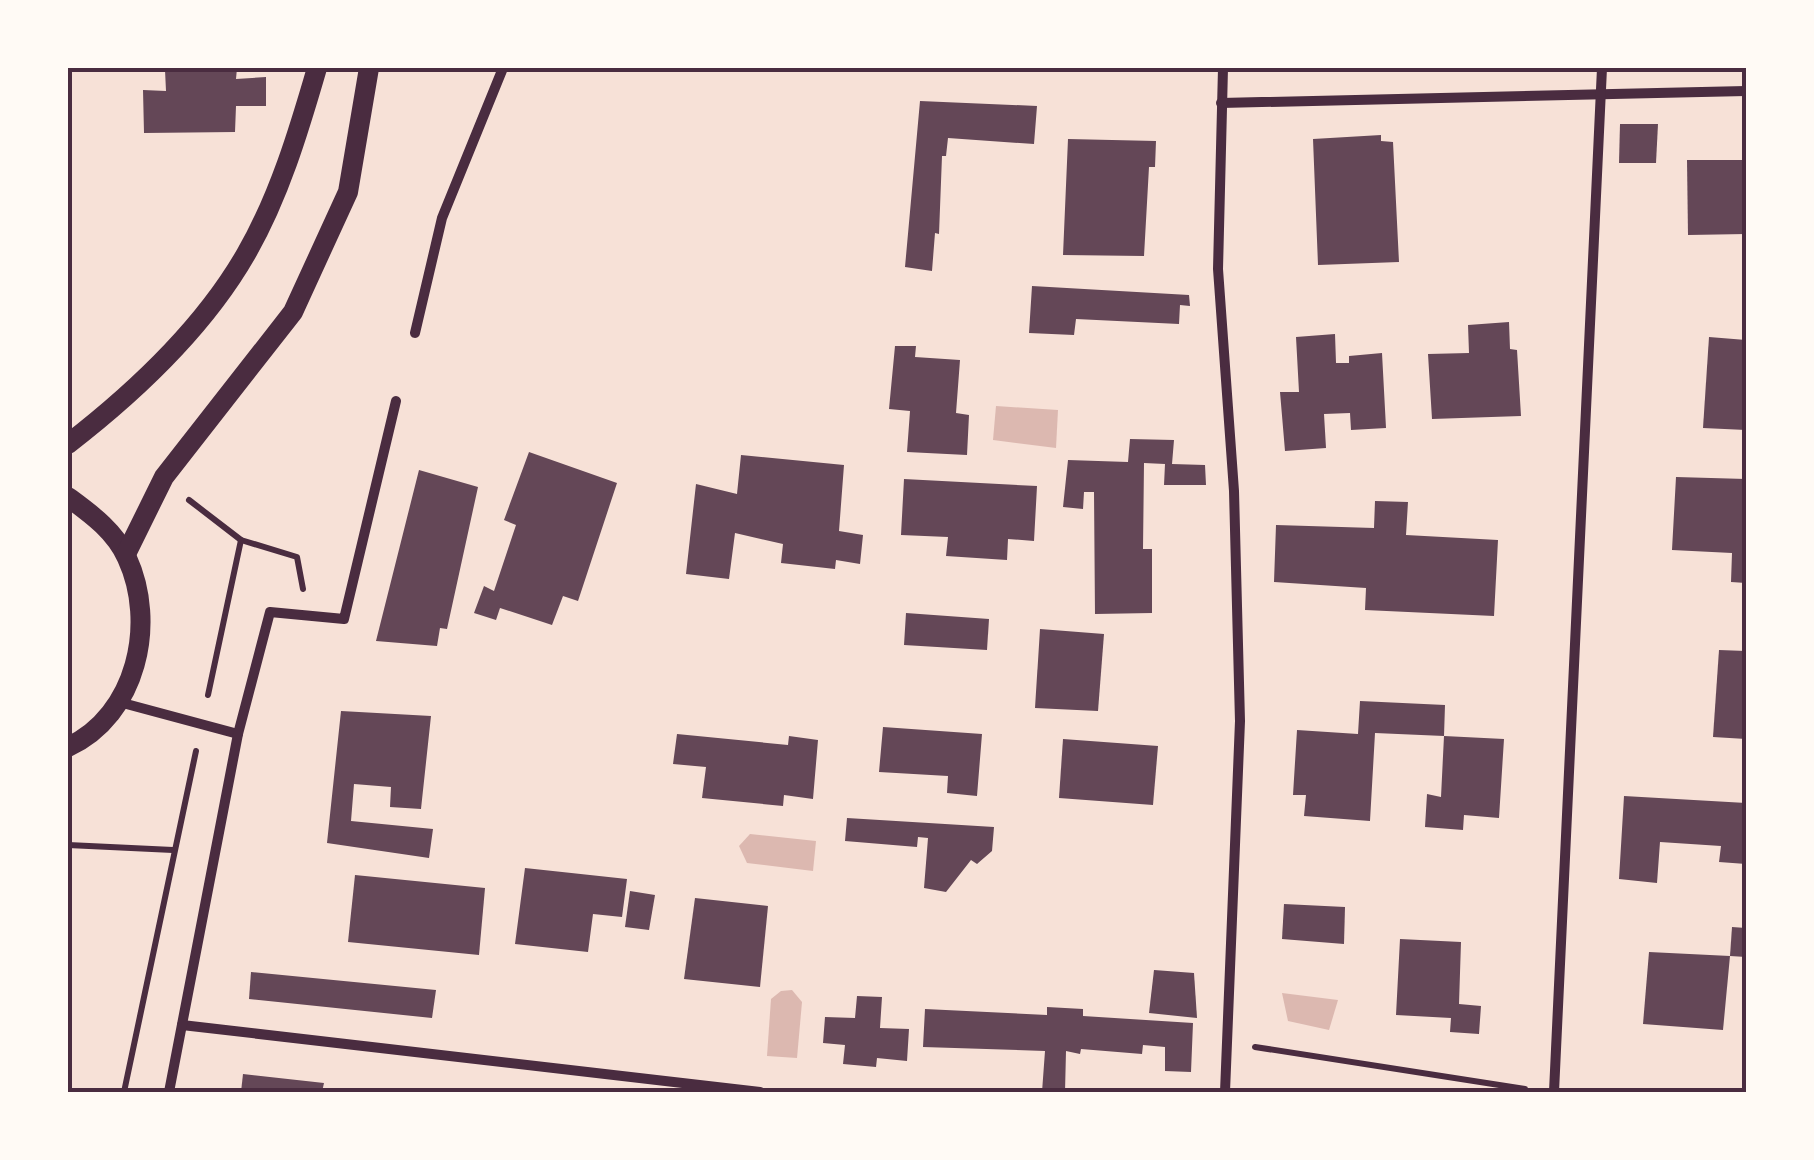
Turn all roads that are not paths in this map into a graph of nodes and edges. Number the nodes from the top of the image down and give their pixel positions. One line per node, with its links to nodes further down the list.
1 (317, 68): 11 (main road)
2 (370, 68): 13 (main road)
3 (503, 68): 9 (street)
4 (1223, 68): 8 (street)
5 (1602, 68): 7 (street)
6 (1746, 91): 7 (street)
7 (1602, 92): 8 (street); 21 (street)
8 (1221, 103): 20 (street)
9 (415, 333)
10 (396, 401): 15 (street)
11 (68, 444)
12 (68, 497): 13 (main road)
13 (126, 554): 14 (main road)
14 (118, 702): 15 (street); 16 (main road)
15 (238, 734): 17 (street)
16 (71, 750)
17 (182, 1025): 18 (street); 19 (street)
18 (169, 1092)
19 (760, 1092)
20 (1225, 1092)
21 (1554, 1092)

